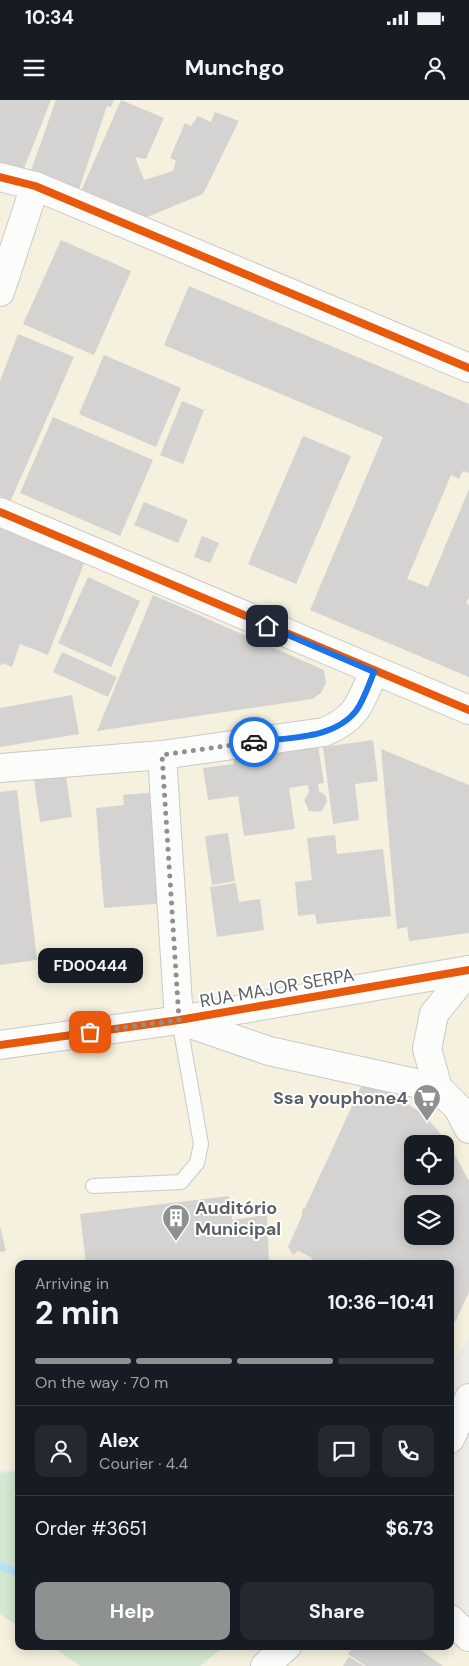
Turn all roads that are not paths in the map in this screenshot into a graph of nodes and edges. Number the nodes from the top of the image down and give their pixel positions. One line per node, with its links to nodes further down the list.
1 (0, 177): 2 (street)
2 (35, 186): 3 (street); 4 (street)
3 (0, 292)
4 (469, 368)
5 (0, 512): 6 (street)
6 (374, 672): 7 (street); 8 (street)
7 (469, 710)
8 (162, 755): 9 (street); 11 (street)
9 (0, 768)
10 (469, 970): 11 (street, RUA MAJOR SERPA); 13 (street)
11 (179, 1020): 12 (street, RUA MAJOR SERPA); 13 (street); 15 (lane)
12 (0, 1045)
13 (438, 1088): 14 (street)
14 (465, 1117)
15 (92, 1186)
16 (469, 1398): 17 (street)
17 (454, 1430)
18 (454, 1623): 19 (street)
19 (469, 1637)
20 (283, 1650): 21 (street)
21 (265, 1666)

